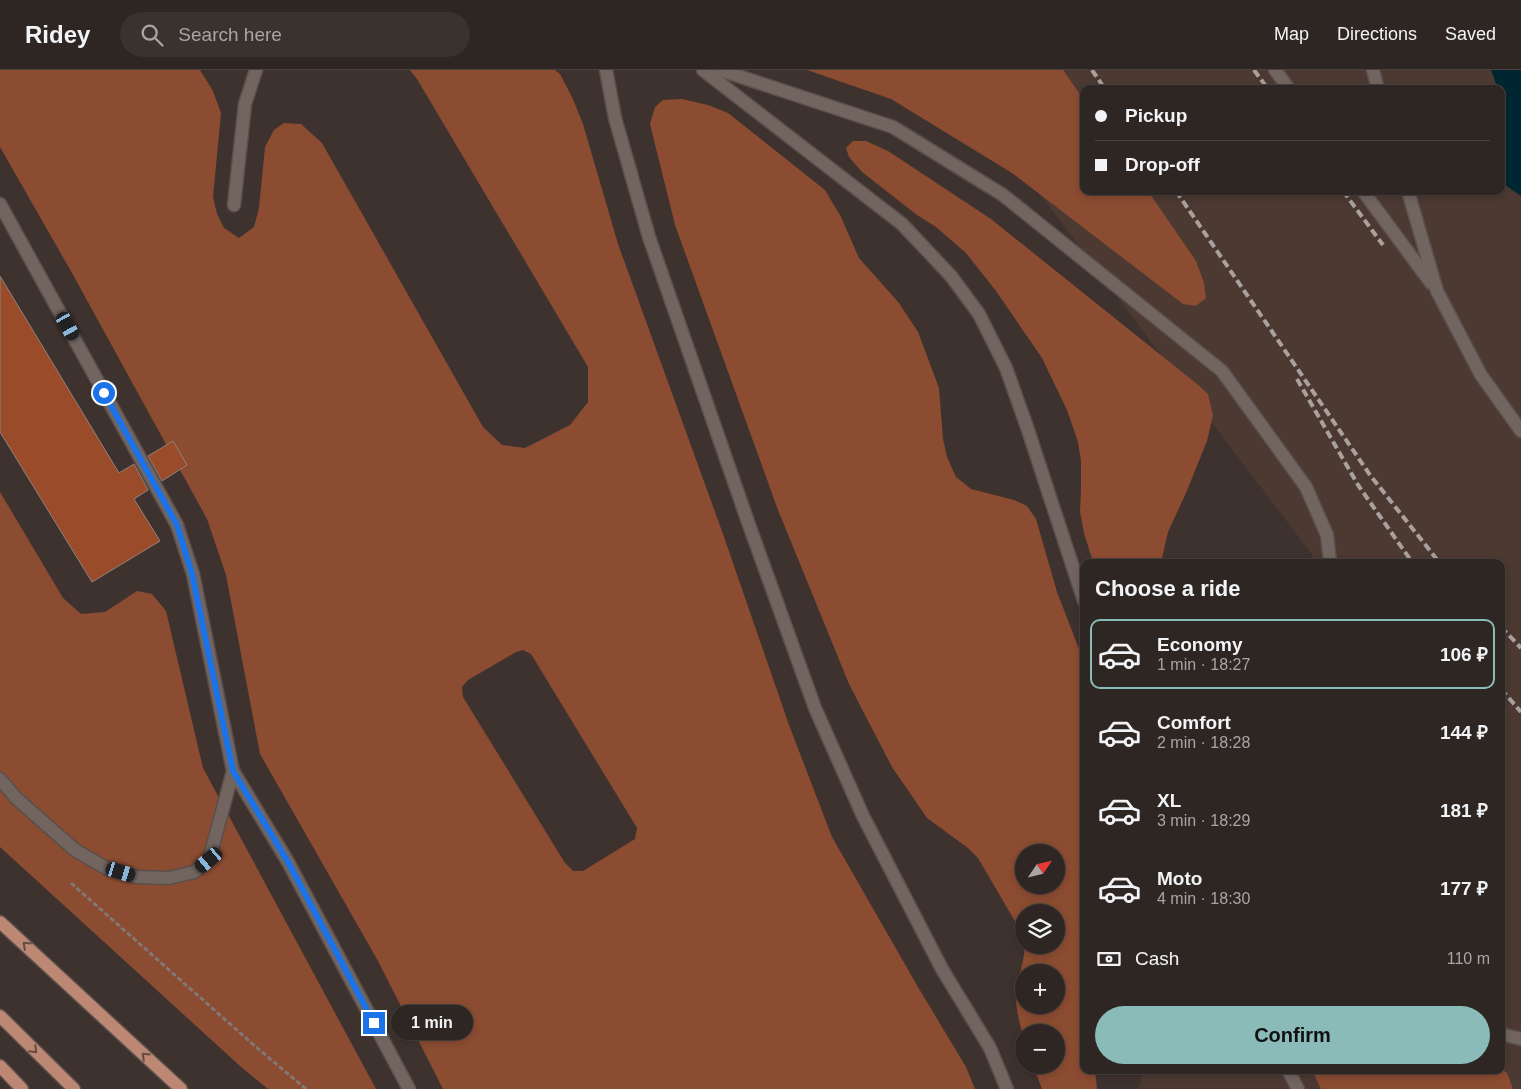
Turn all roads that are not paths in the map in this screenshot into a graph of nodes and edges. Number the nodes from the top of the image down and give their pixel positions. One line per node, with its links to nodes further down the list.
1 (256, 70): 12 (street)
2 (606, 70): 29 (street)
3 (703, 70): 16 (street)
4 (720, 70): 15 (street)
5 (1275, 70): 7 (street)
6 (1373, 70): 8 (street)
7 (1286, 85)
8 (1377, 85)
9 (1366, 195): 13 (street)
10 (1409, 195): 13 (street)
11 (0, 204): 17 (street)
12 (234, 205)
13 (1437, 291): 14 (street)
14 (1521, 431)
15 (1330, 559)
16 (1080, 589)
17 (233, 771): 18 (street); 28 (street)
18 (0, 779)
19 (0, 922): 27 (main road, one-way to 19)
20 (0, 1016): 26 (main road, one-way to 26)
21 (1505, 1035): 22 (street)
22 (1521, 1039)
23 (0, 1066): 25 (main road)
24 (1290, 1074): 30 (street)
25 (22, 1089)
26 (74, 1089)
27 (181, 1089)
28 (409, 1089)
29 (1007, 1089)
30 (1298, 1089)

